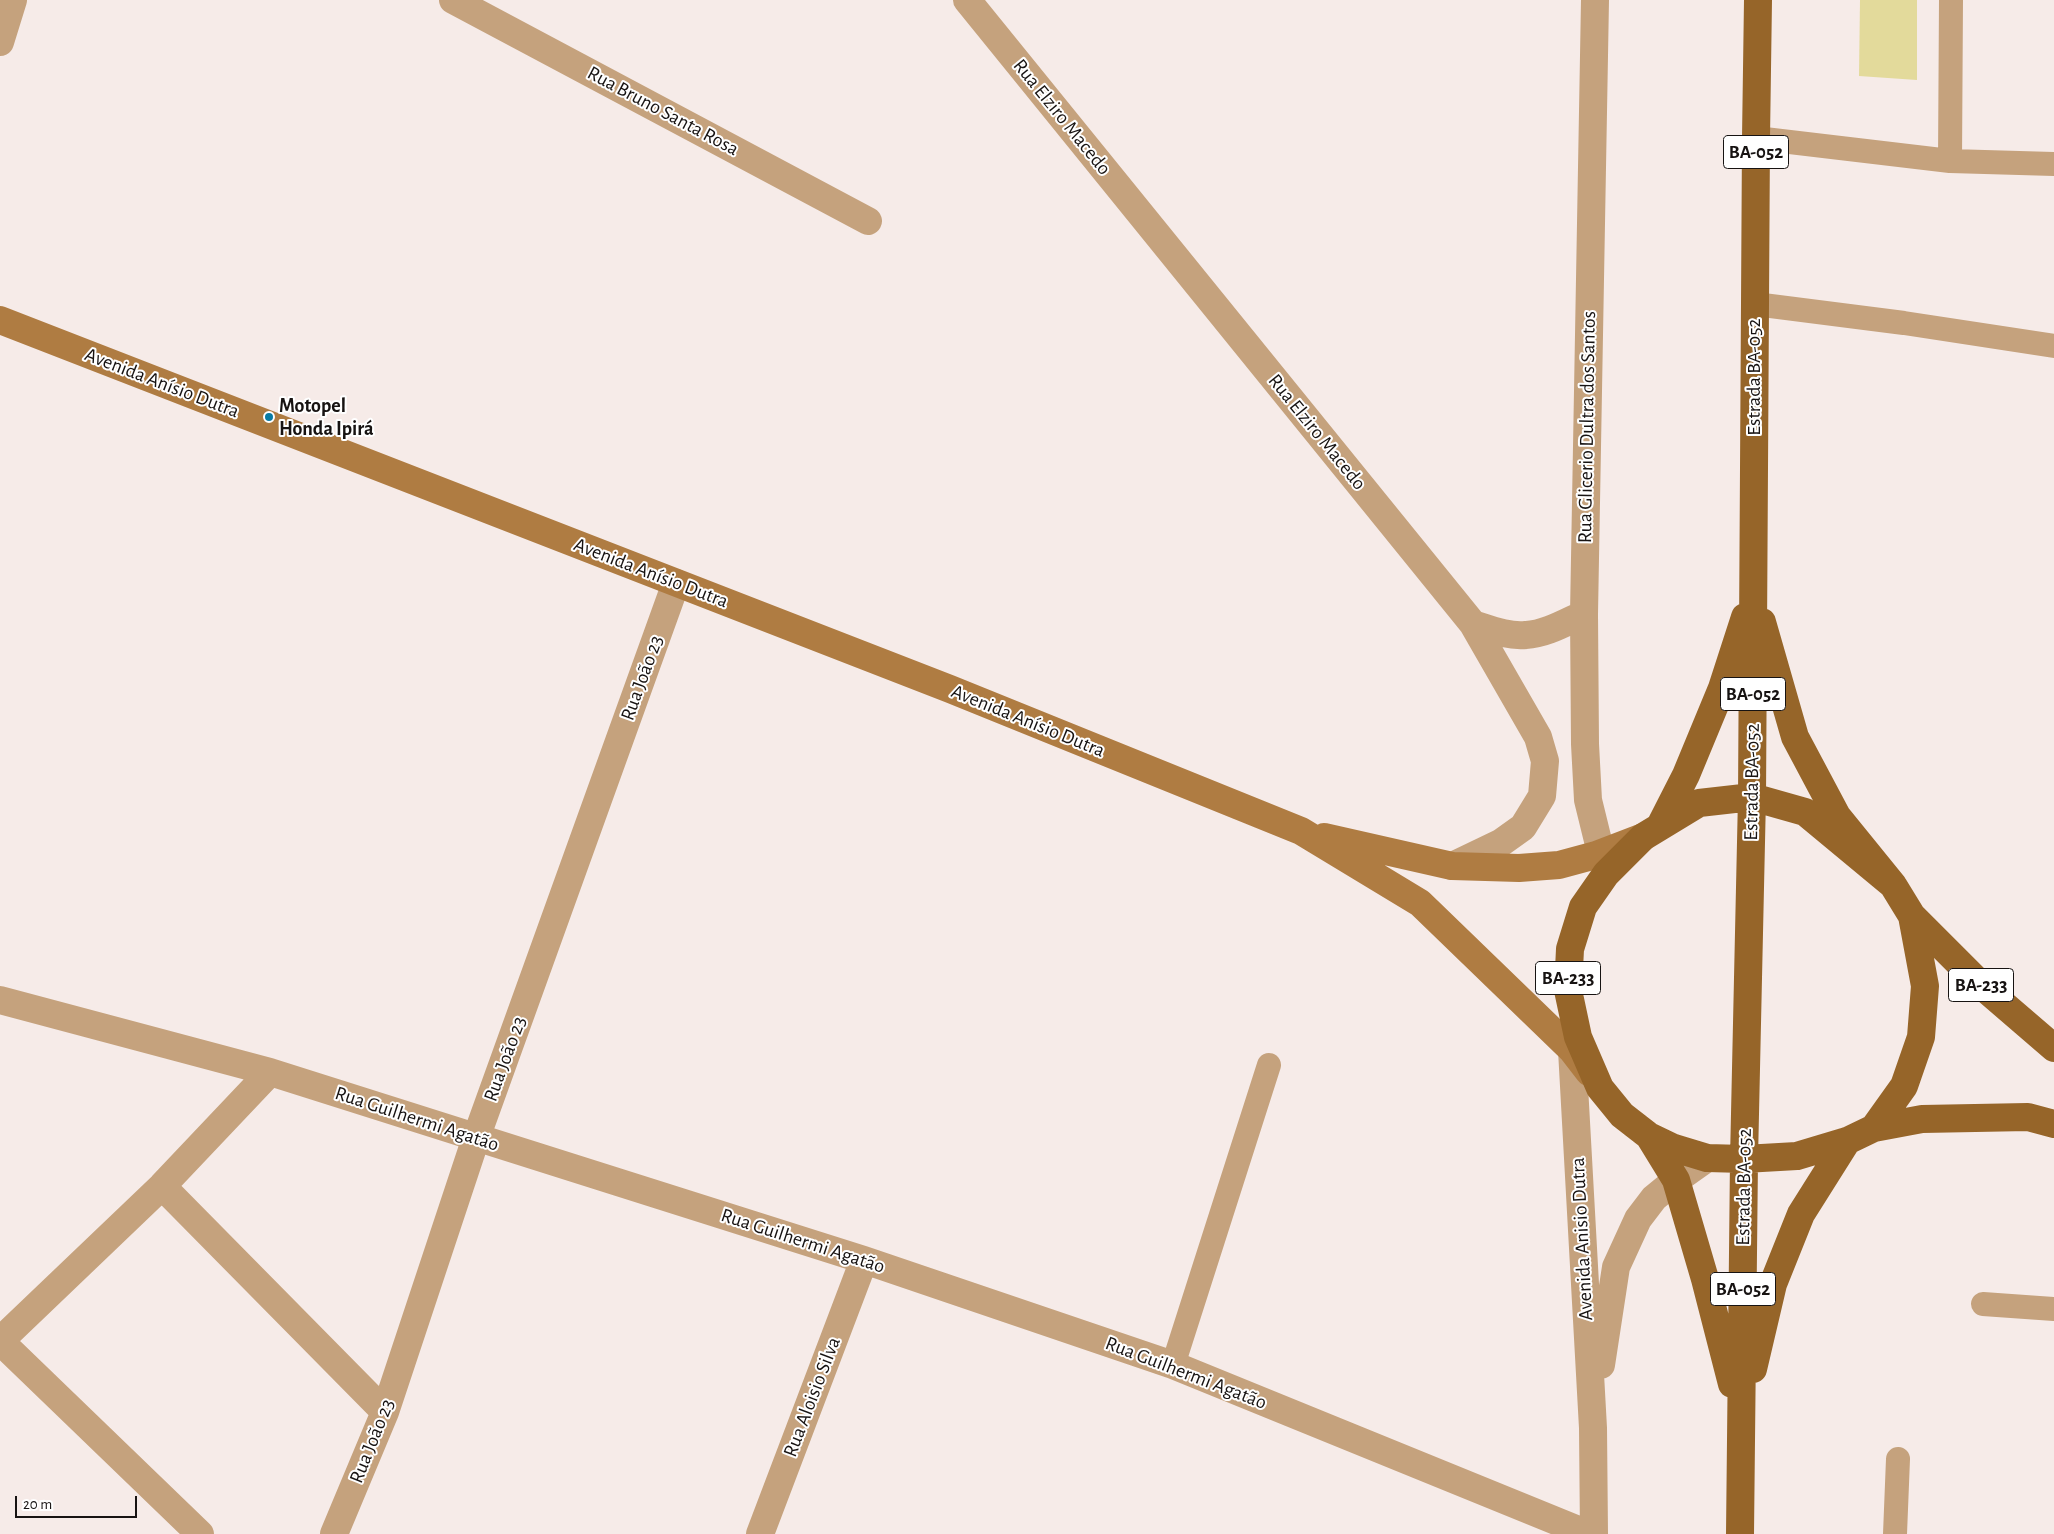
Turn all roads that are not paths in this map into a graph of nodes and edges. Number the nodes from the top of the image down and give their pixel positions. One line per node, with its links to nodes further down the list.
1 (13, 0): 7 (street)
2 (967, 0): 18 (street, Rua Elziro Macedo)
3 (1595, 0): 17 (street, Rua Glicerio Dultra dos Santos)
4 (1758, 0): 8 (main road, Estrada BA-052 / BA-052)
5 (1951, 0): 9 (lane)
6 (457, 1): 11 (street, Rua Bruno Santa Rosa)
7 (0, 42)
8 (1756, 138): 9 (lane); 12 (main road, Estrada BA-052 / BA-052)
9 (1950, 161): 10 (lane)
10 (2054, 164)
11 (868, 221)
12 (1755, 304): 14 (lane); 16 (main road, Estrada BA-052 / BA-052)
13 (0, 320): 15 (main road, Avenida Anísio Dutra)
14 (2054, 346)
15 (676, 583): 20 (main road, Avenida Anísio Dutra); 35 (street, Rua João 23)
16 (1754, 592): 19 (main road, Estrada BA-052 / BA-052); 21 (main road); 24 (main road)
17 (1584, 614): 18 (street); 22 (street, Rua Glicerio Dultra dos Santos)
18 (1473, 624): 23 (street, Rua Elziro Macedo)
19 (1752, 797): 21 (main road, BA-233); 24 (main road, BA-233); 38 (main road, Estrada BA-052 / BA-052)
20 (1300, 831): 23 (main road); 28 (main road)
21 (1651, 831): 22 (main road); 31 (main road, BA-233)
22 (1601, 853): 23 (main road)
23 (1452, 866)
24 (1892, 885): 25 (main road, BA-233)
25 (1912, 916): 27 (main road, BA-233); 33 (main road, BA-233)
26 (0, 1000): 30 (street, Rua Guilhermi Agatão)
27 (2054, 1048)
28 (1572, 1050): 31 (main road); 48 (street, Avenida Anisio Dutra)
29 (1269, 1065): 45 (lane)
30 (270, 1072): 35 (street, Rua Guilhermi Agatão); 40 (street)
31 (1600, 1088): 34 (main road, BA-233)
32 (2054, 1124): 33 (main road, BA-233)
33 (1874, 1128): 36 (main road, BA-233)
34 (1650, 1136): 37 (main road, BA-233); 39 (main road)
35 (476, 1138): 41 (street, Rua Guilhermi Agatão); 46 (street, Rua João 23)
36 (1847, 1141): 38 (main road, BA-233); 47 (main road)
37 (1707, 1158): 38 (main road, BA-233); 39 (street, Avenida Anisio Dutra)
38 (1744, 1159): 47 (main road, Estrada BA-052 / BA-052)
39 (1676, 1180): 47 (main road); 48 (street, Avenida Anisio Dutra)
40 (162, 1186): 44 (street); 46 (street)
41 (864, 1260): 45 (street, Rua Guilhermi Agatão); 52 (street, Rua Aloisio Silva)
42 (1983, 1304): 43 (lane)
43 (2054, 1309)
44 (0, 1341): 50 (street)
45 (1173, 1365): 53 (street, Rua Guilhermi Agatão)
46 (385, 1412): 51 (street, Rua João 23)
47 (1741, 1419): 55 (main road, Estrada BA-052 / BA-052)
48 (1593, 1428): 54 (street, Avenida Anisio Dutra)
49 (1898, 1459): 56 (lane)
50 (200, 1534)
51 (334, 1534)
52 (760, 1534)
53 (1588, 1534)
54 (1594, 1534)
55 (1740, 1534)
56 (1895, 1534)

